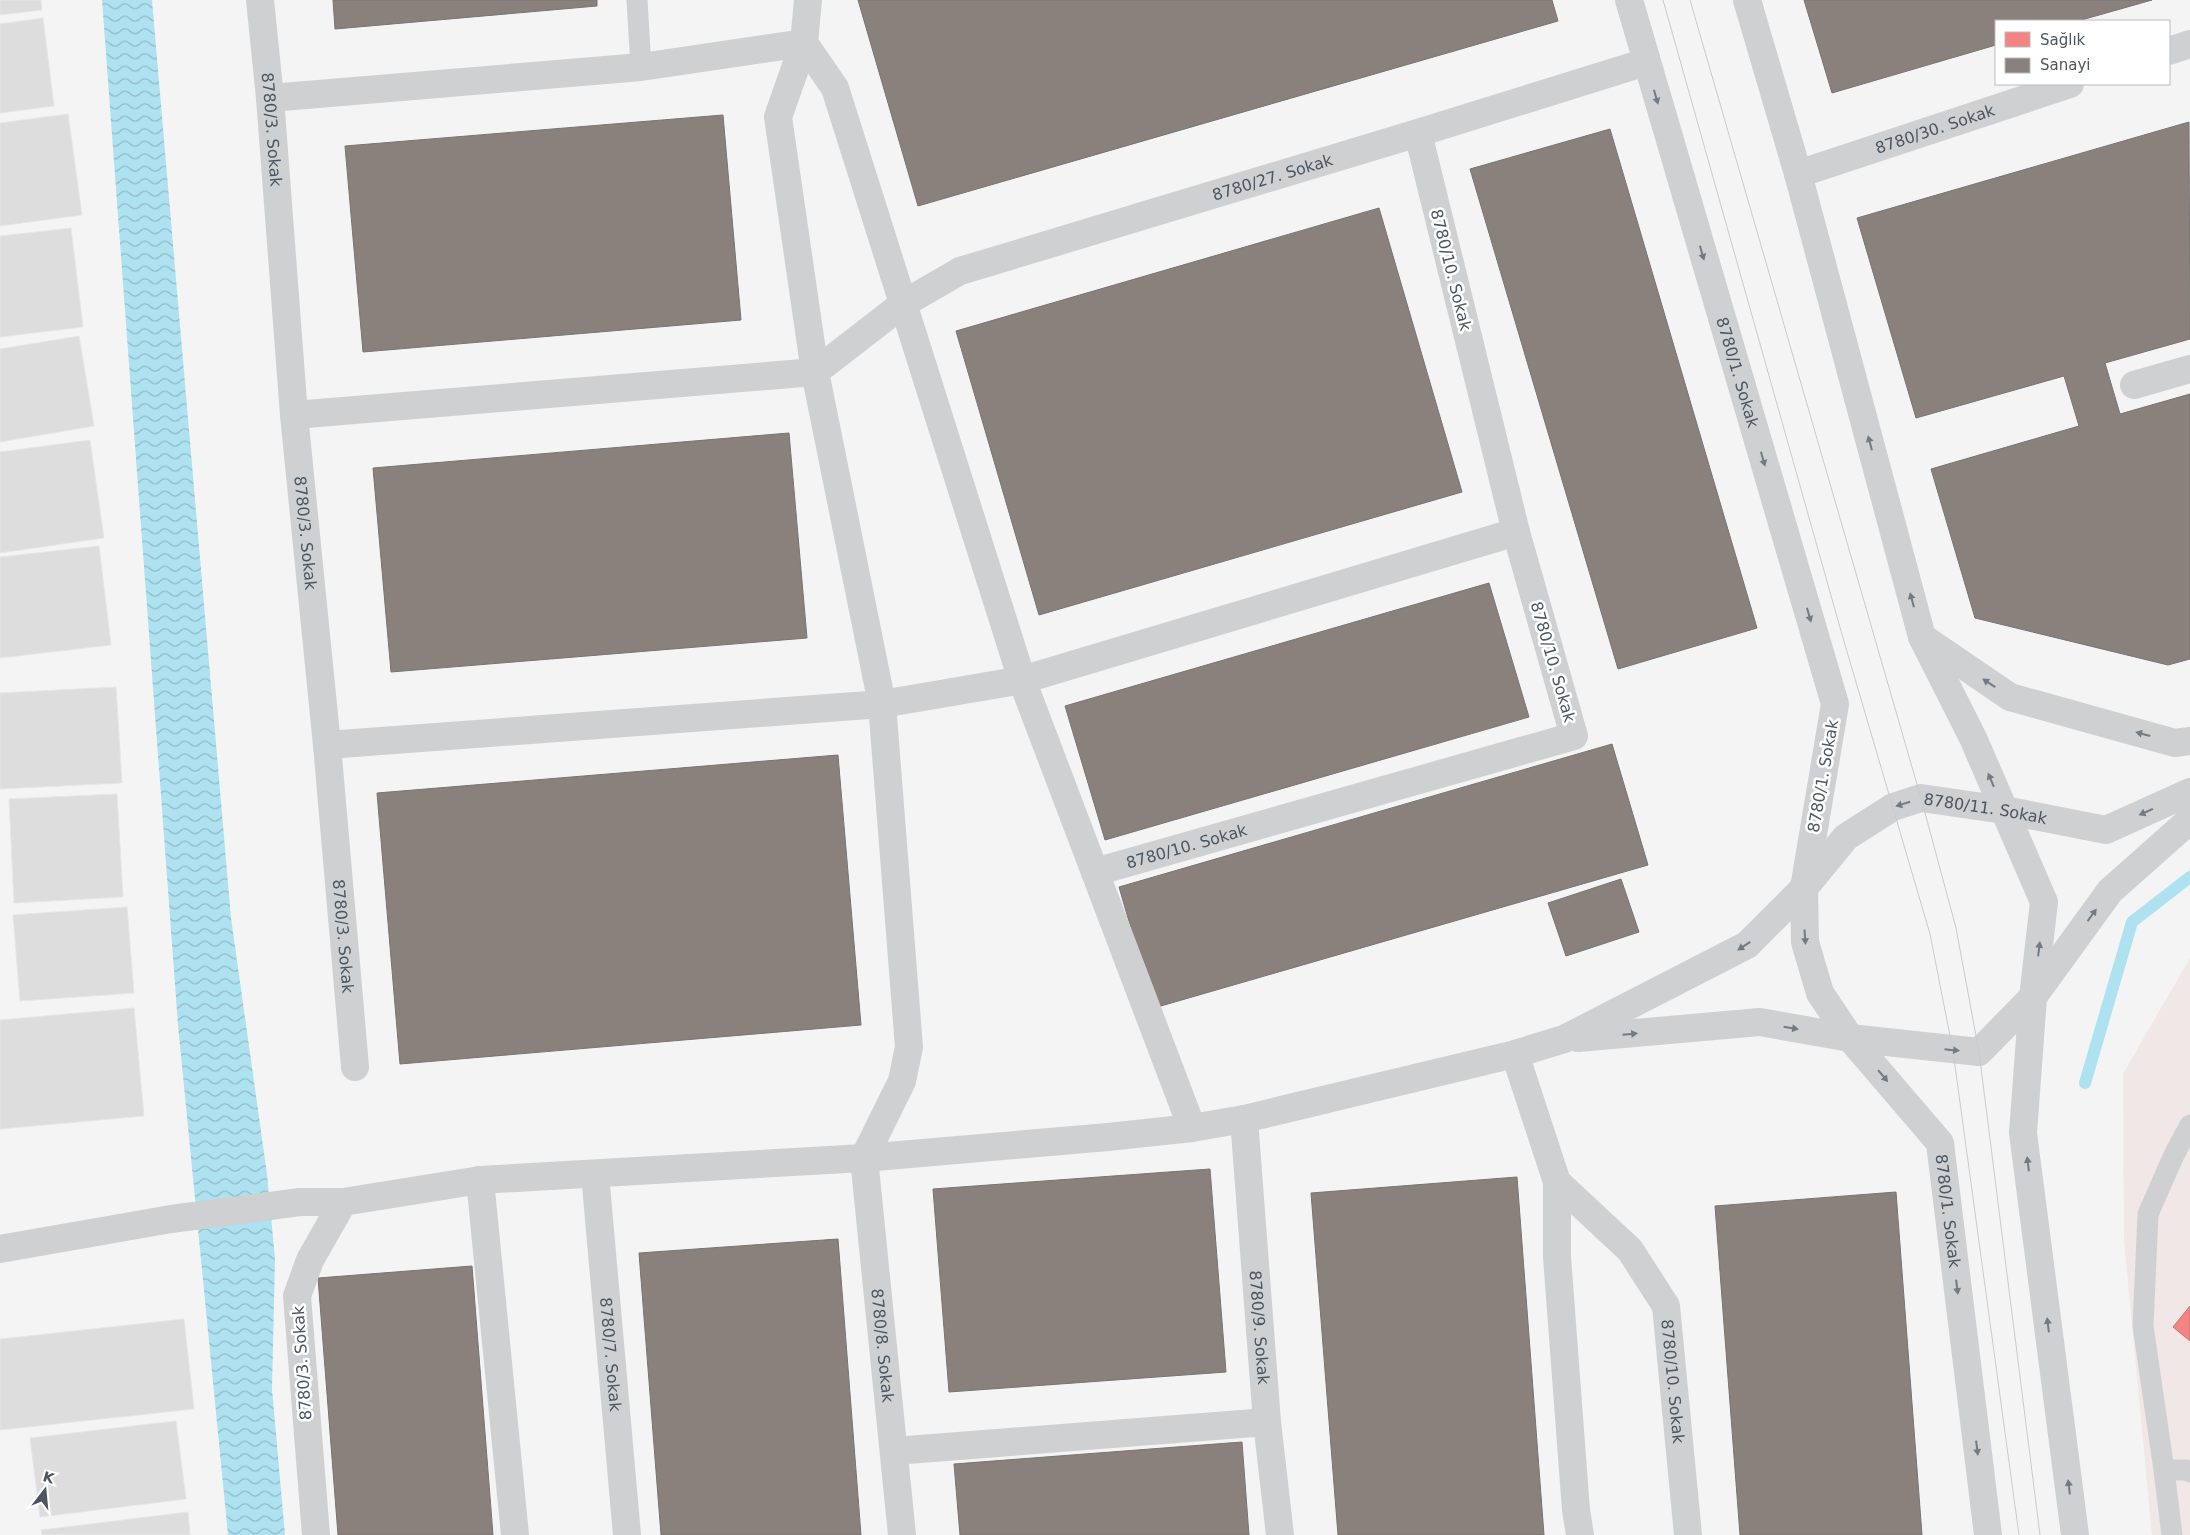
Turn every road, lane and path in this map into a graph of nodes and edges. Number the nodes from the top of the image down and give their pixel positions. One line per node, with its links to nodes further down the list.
1 (260, 0): 12 (street, 8780/3. Sokak)
2 (637, 0): 10 (lane)
3 (808, 0): 6 (street)
4 (1629, 0): 9 (street, 8780/1. Sokak)
5 (1747, 0): 14 (street)
6 (804, 44): 10 (street); 15 (street); 17 (street)
7 (2190, 44): 8 (street)
8 (2170, 51)
9 (1646, 62): 13 (street, 8780/27. Sokak); 30 (street, 8780/1. Sokak, one-way to 30)
10 (641, 67): 12 (street)
11 (2067, 85): 14 (street, 8780/30. Sokak)
12 (270, 98): 19 (street, 8780/3. Sokak)
13 (1418, 134): 15 (street, 8780/27. Sokak); 20 (street, 8780/10. Sokak)
14 (1798, 174): 21 (street, one-way to 14)
15 (903, 304): 17 (street, 8780/27. Sokak); 22 (street)
16 (2190, 369): 18 (street)
17 (815, 372): 19 (street); 23 (street)
18 (2134, 385)
19 (294, 416): 25 (street, 8780/3. Sokak)
20 (1516, 532): 22 (street); 29 (street, 8780/10. Sokak)
21 (1922, 637): 24 (street, one-way to 21); 27 (street, one-way to 21)
22 (1022, 680): 23 (street); 29 (street)
23 (882, 704): 25 (street); 39 (street)
24 (2190, 741)
25 (327, 745): 35 (street, 8780/3. Sokak)
26 (2190, 792): 27 (street, 8780/11. Sokak, one-way to 27)
27 (2004, 810): 30 (street, 8780/11. Sokak, one-way to 30); 31 (street, one-way to 27)
28 (2190, 820): 31 (street, one-way to 28)
29 (1095, 872): 38 (street)
30 (1804, 888): 32 (street, 8780/1. Sokak, one-way to 32); 33 (street, 8780/11. Sokak, one-way to 33)
31 (2033, 997): 32 (street, one-way to 31); 57 (street, one-way to 31)
32 (1850, 1038): 33 (street, one-way to 32); 56 (street, 8780/1. Sokak, one-way to 56)
33 (1564, 1039): 34 (street)
34 (1515, 1054): 36 (street); 42 (street, 8780/10. Sokak)
35 (355, 1066)
36 (1244, 1119): 38 (street); 45 (street, 8780/9. Sokak)
37 (2190, 1125): 47 (lane)
38 (1192, 1128): 39 (street)
39 (864, 1158): 40 (street); 46 (street, 8780/8. Sokak)
40 (595, 1174): 41 (street); 51 (street, 8780/7. Sokak)
41 (480, 1180): 43 (street); 50 (street)
42 (1557, 1182): 54 (street, 8780/10. Sokak); 55 (street, 8780/10. Sokak)
43 (343, 1202): 44 (street); 49 (street, 8780/3. Sokak)
44 (0, 1249)
45 (1267, 1422): 46 (street); 53 (street, 8780/9. Sokak)
46 (894, 1451): 52 (street, 8780/8. Sokak)
47 (2164, 1470): 48 (lane); 58 (lane)
48 (2190, 1472)
49 (316, 1535)
50 (515, 1535)
51 (627, 1535)
52 (902, 1535)
53 (1280, 1535)
54 (1580, 1535)
55 (1688, 1535)
56 (1988, 1535)
57 (2075, 1535)
58 (2172, 1535)

